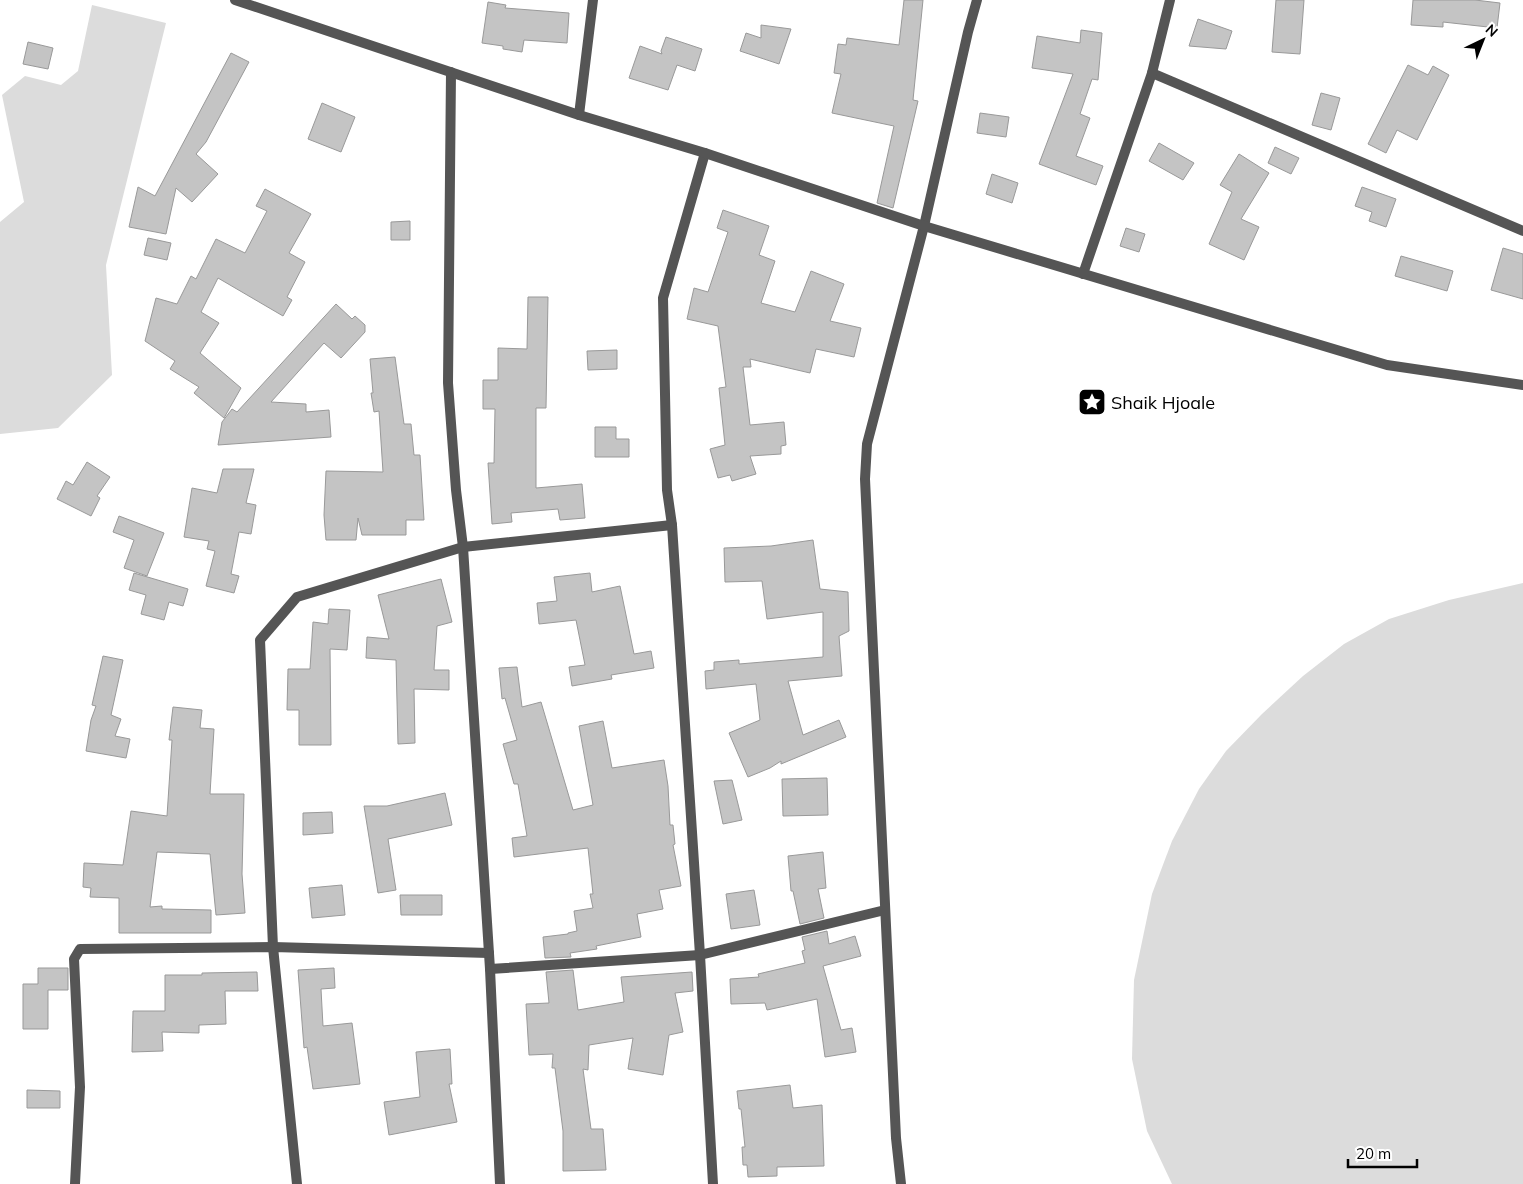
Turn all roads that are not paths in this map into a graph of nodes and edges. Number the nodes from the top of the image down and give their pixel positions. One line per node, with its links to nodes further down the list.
1 (235, 0): 5 (street)
2 (593, 0): 7 (street)
3 (977, 0): 9 (street)
4 (1170, 0): 6 (street)
5 (452, 72): 7 (street); 14 (street)
6 (1152, 74): 10 (street); 11 (street)
7 (580, 114): 8 (street)
8 (705, 153): 9 (street); 13 (street)
9 (924, 226): 11 (street); 15 (street)
10 (1523, 232)
11 (1083, 274): 12 (street)
12 (1523, 385)
13 (672, 525): 14 (street); 18 (street)
14 (463, 547): 16 (street); 17 (street)
15 (885, 910): 18 (street); 24 (street)
16 (273, 947): 17 (street); 20 (street); 21 (street)
17 (489, 953): 19 (street)
18 (700, 955): 19 (street); 23 (street)
19 (490, 969): 22 (street)
20 (75, 1184)
21 (297, 1184)
22 (500, 1184)
23 (713, 1184)
24 (901, 1184)

